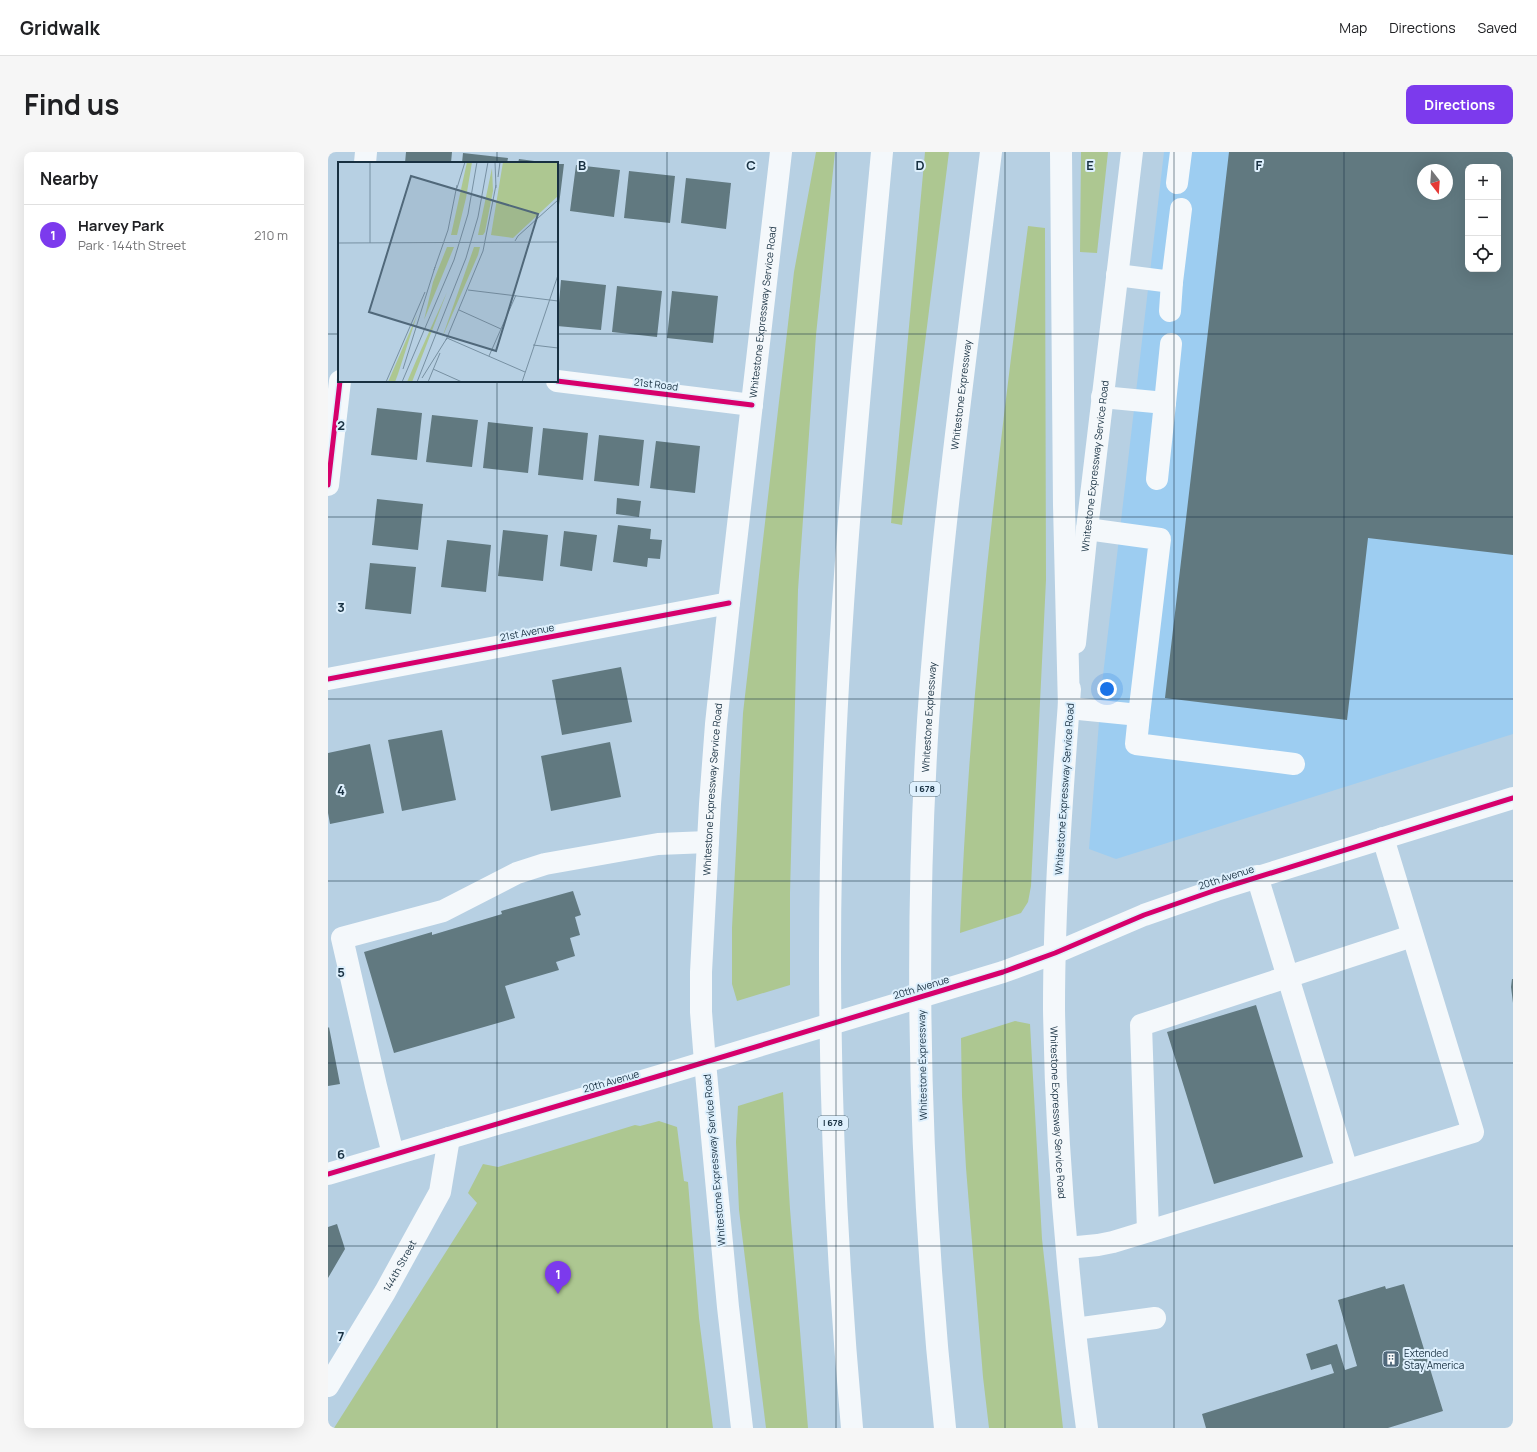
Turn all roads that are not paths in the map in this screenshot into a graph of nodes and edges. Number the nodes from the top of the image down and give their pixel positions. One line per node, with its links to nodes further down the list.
1 (366, 152): 8 (main road)
2 (781, 152): 19 (main road, Whitestone Expressway Service Road)
3 (882, 152): 46 (main road, I 678)
4 (991, 152): 47 (main road, Whitestone Expressway / I 678)
5 (1061, 152): 25 (main road)
6 (1132, 152): 11 (main road, Whitestone Expressway Service Road)
7 (1181, 152): 9 (main road)
8 (365, 162)
9 (1177, 183)
10 (1181, 209): 12 (main road)
11 (1117, 275): 12 (main road); 17 (main road, Whitestone Expressway Service Road)
12 (1172, 282): 13 (main road)
13 (1170, 310)
14 (1171, 344): 18 (main road)
15 (558, 381): 19 (main road, 21st Road)
16 (340, 382): 21 (main road)
17 (1102, 397): 18 (main road); 22 (main road, Whitestone Expressway Service Road)
18 (1165, 403): 20 (main road)
19 (752, 405): 23 (main road, Whitestone Expressway Service Road)
20 (1157, 479)
21 (328, 485)
22 (1087, 529): 25 (main road, Whitestone Expressway Service Road); 26 (main road)
23 (729, 603): 24 (main road, 21st Avenue); 30 (main road, Whitestone Expressway Service Road)
24 (328, 679)
25 (1069, 708): 26 (main road); 33 (main road, Whitestone Expressway Service Road)
26 (1139, 715): 27 (main road)
27 (1294, 764)
28 (1513, 798): 29 (main road, 20th Avenue)
29 (1382, 838): 31 (main road, 20th Avenue); 32 (main road)
30 (708, 842): 35 (main road, Whitestone Expressway Service Road); 37 (main road)
31 (1257, 876): 33 (main road, 20th Avenue); 34 (main road)
32 (1412, 936): 34 (main road); 38 (main road)
33 (1055, 953): 35 (main road, 20th Avenue); 41 (main road, Whitestone Expressway Service Road)
34 (1288, 977): 38 (main road); 40 (main road)
35 (705, 1062): 36 (main road, 20th Avenue); 45 (main road, Whitestone Expressway Service Road)
36 (449, 1138): 37 (main road, 20th Avenue); 44 (main road, 144th Street)
37 (393, 1154): 39 (main road, 20th Avenue)
38 (1347, 1170): 40 (main road)
39 (328, 1174)
40 (1148, 1231): 41 (main road)
41 (1067, 1248): 43 (main road, Whitestone Expressway Service Road)
42 (1155, 1318): 43 (main road)
43 (1075, 1329): 48 (main road, Whitestone Expressway Service Road)
44 (328, 1386)
45 (742, 1428)
46 (852, 1428)
47 (945, 1428)
48 (1087, 1428)

